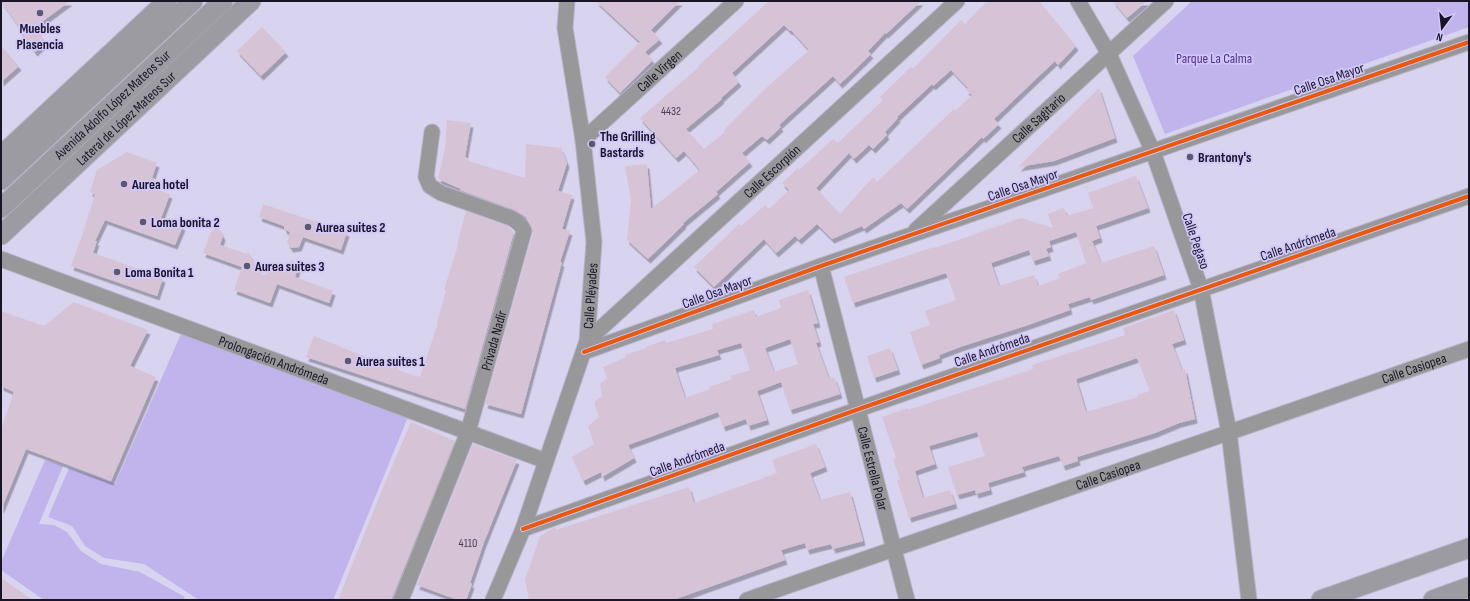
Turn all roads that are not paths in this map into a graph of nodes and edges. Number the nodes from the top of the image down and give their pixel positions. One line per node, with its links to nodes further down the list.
1 (169, 1): 12 (main road); 16 (main road)
2 (192, 1): 12 (main road, Avenida Adolfo López Mateos Sur)
3 (223, 1): 19 (main road, Avenida Adolfo López Mateos Sur)
4 (251, 1): 20 (main road, Lateral de López Mateos Sur)
5 (567, 1): 14 (street, Calle Pléyades)
6 (736, 1): 14 (street, Calle Virgen)
7 (957, 1): 25 (street, Calle Escorpión)
8 (1078, 1): 11 (street, Calle Pegaso)
9 (1166, 1): 11 (street, Calle Sagitario)
10 (1469, 42): 15 (street, Calle Osa Mayor)
11 (1108, 54): 15 (street, Calle Pegaso); 21 (street, Calle Sagitario)
12 (127, 62): 17 (main road, Avenida Adolfo López Mateos Sur)
13 (432, 132): 28 (street, Privada Nadir)
14 (583, 140): 25 (street, Calle Pléyades)
15 (1153, 152): 21 (street, Calle Osa Mayor); 24 (street, Calle Pegaso)
16 (1, 156)
17 (1, 180)
18 (1469, 196): 24 (street, Calle Andrómeda)
19 (1, 208)
20 (1, 235)
21 (911, 235): 23 (street, Calle Osa Mayor)
22 (1, 259): 28 (street, Prolongación Andrómeda)
23 (821, 266): 25 (street, Calle Osa Mayor); 27 (street, Calle Estrella Polar)
24 (1201, 289): 27 (street, Calle Andrómeda); 29 (street, Calle Pegaso)
25 (586, 347): 30 (street, Calle Pléyades)
26 (1469, 349): 29 (street, Calle Casiopea)
27 (858, 409): 31 (street, Calle Andrómeda); 33 (street, Calle Estrella Polar)
28 (468, 432): 30 (street, Prolongación Andrómeda); 35 (street, Privada Nadir)
29 (1230, 432): 33 (street, Calle Casiopea); 39 (street, Calle Pegaso)
30 (546, 461): 31 (street, Calle Pléyades)
31 (523, 529): 36 (street, Calle Pléyades)
32 (1469, 548): 40 (main road)
33 (895, 549): 37 (street, Calle Casiopea); 38 (street, Calle Estrella Polar)
34 (1469, 587): 41 (main road)
35 (401, 600)
36 (493, 600)
37 (748, 600)
38 (908, 600)
39 (1249, 600)
40 (1321, 600)
41 (1433, 600)

